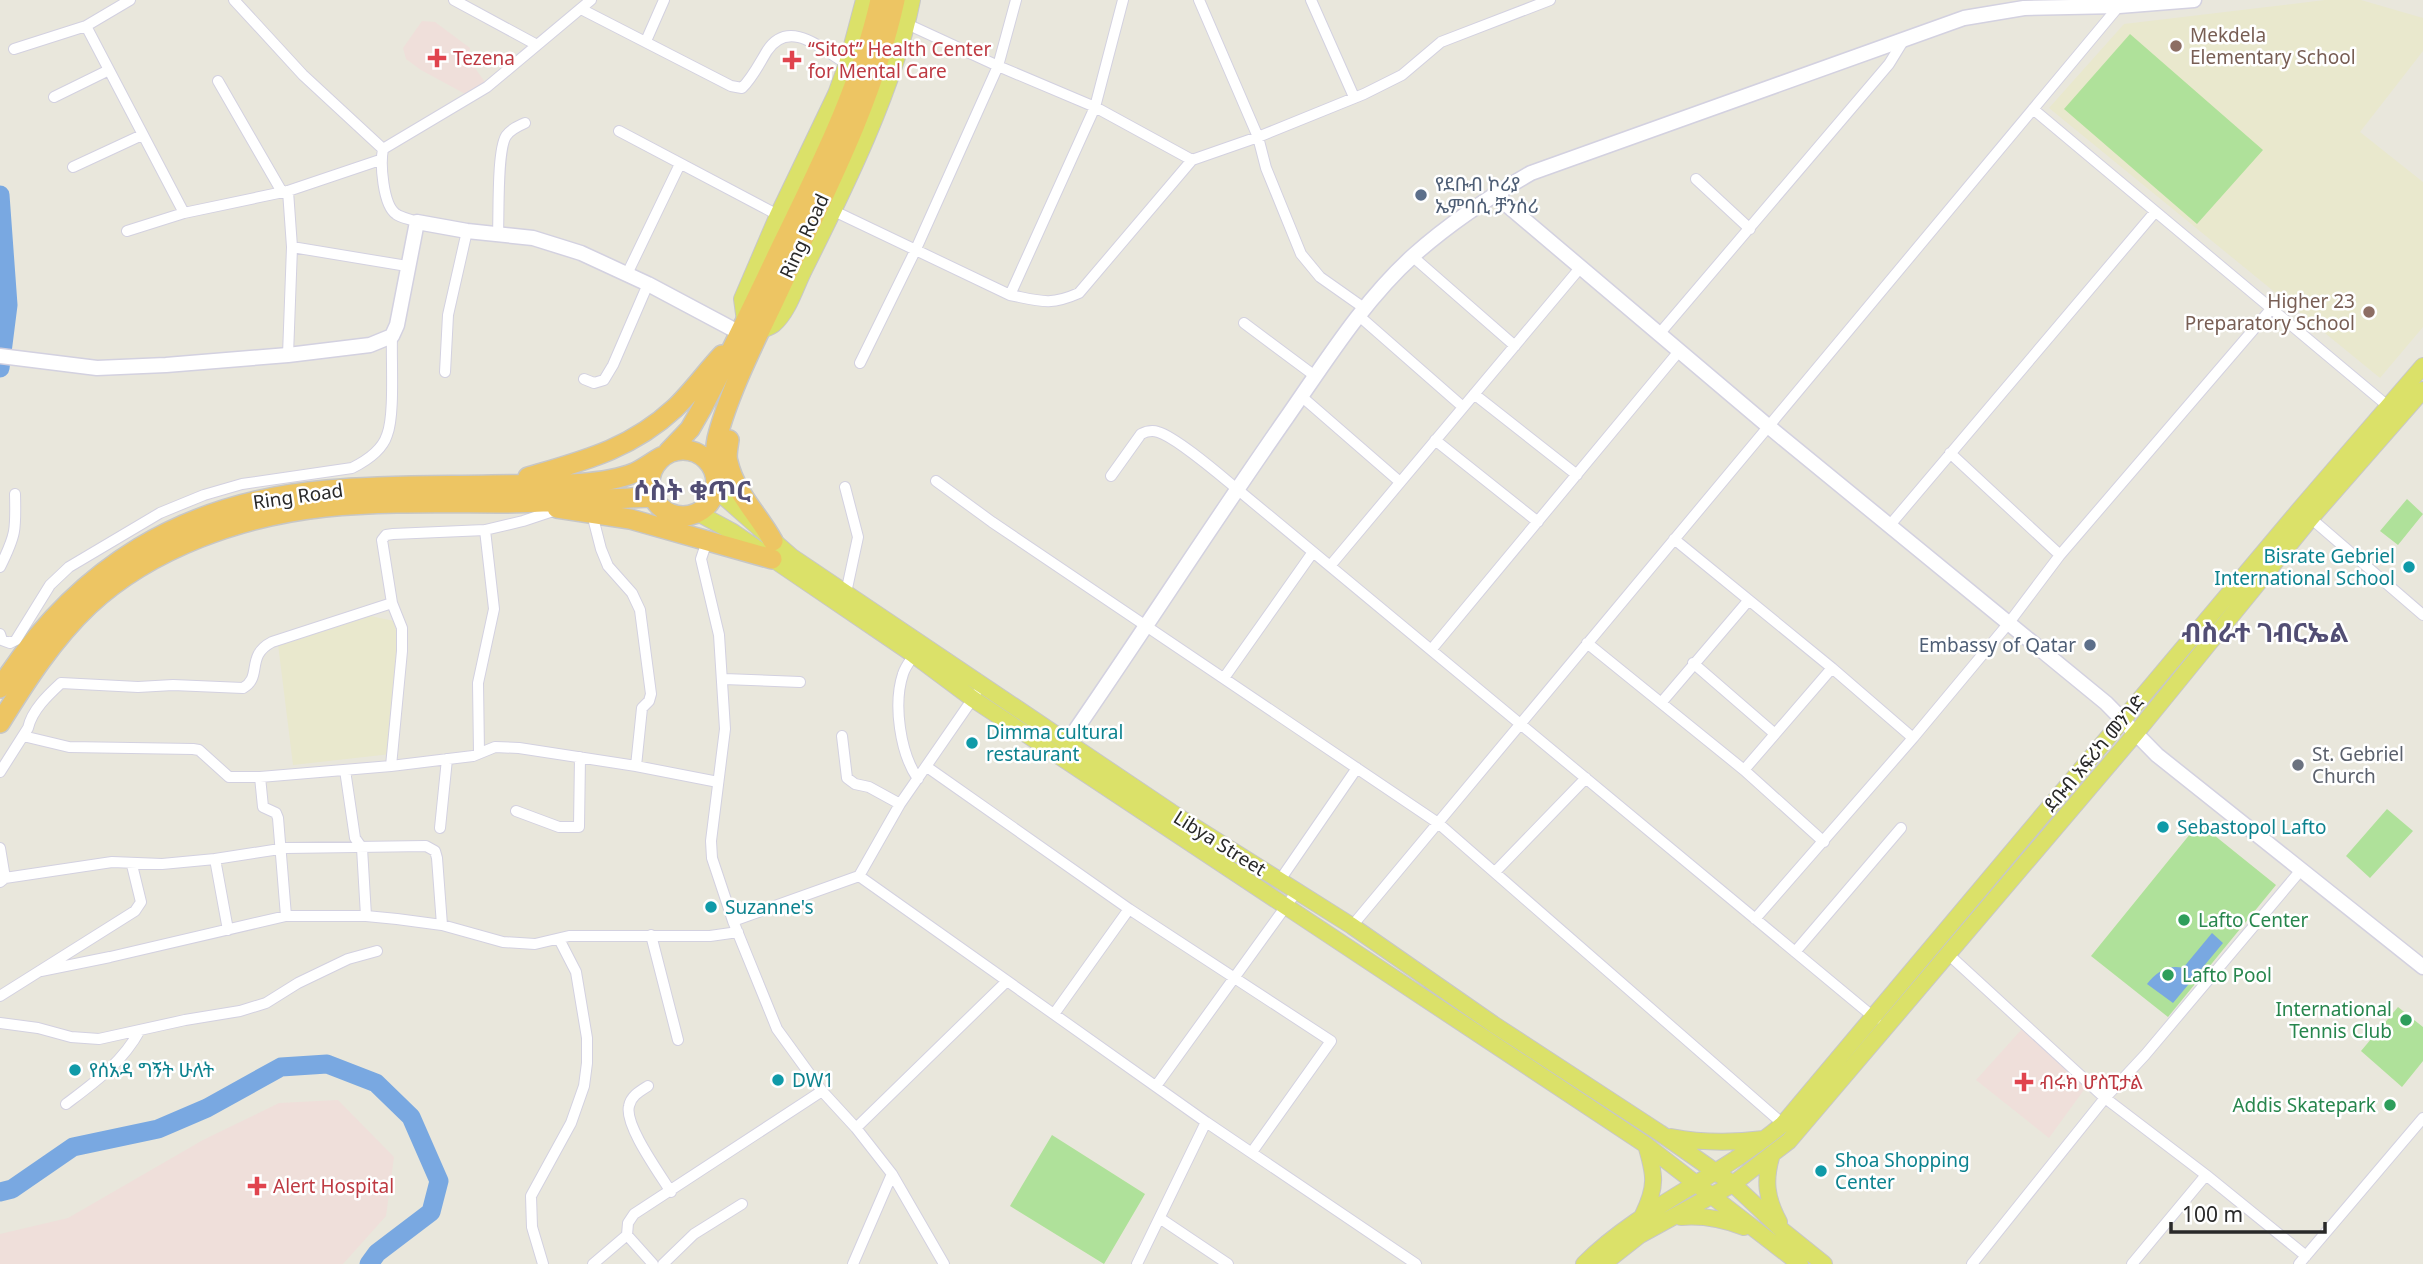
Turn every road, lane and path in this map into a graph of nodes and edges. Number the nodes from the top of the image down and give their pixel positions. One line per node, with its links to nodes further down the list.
1 (130, 0): 22 (street)
2 (234, 0): 39 (street)
3 (454, 0): 25 (street)
4 (591, 0): 19 (street)
5 (664, 0): 24 (street)
6 (864, 0): 27 (main road)
7 (880, 0): 66 (highway, Ring Road)
8 (895, 0): 66 (highway, Ring Road)
9 (912, 0): 21 (main road)
10 (1016, 0): 28 (street)
11 (1123, 0): 33 (street)
12 (1199, 0): 38 (street)
13 (1311, 0): 20 (street)
14 (1325, 0): 20 (street)
15 (1550, 0): 32 (street)
16 (2194, 0): 17 (street)
17 (2178, 1): 18 (street)
18 (2119, 6): 23 (street); 34 (street)
19 (582, 9): 24 (street); 25 (street)
20 (1317, 13): 32 (street)
21 (907, 24): 28 (street); 46 (main road)
22 (86, 26): 26 (street); 29 (street)
23 (1905, 38): 45 (street); 51 (street)
24 (646, 41): 27 (street)
25 (537, 45): 39 (street)
26 (14, 49)
27 (847, 64): 49 (main road)
28 (998, 66): 33 (street); 56 (street)
29 (109, 70): 31 (street); 37 (street)
30 (218, 81): 44 (street)
31 (54, 97)
32 (1354, 97): 38 (street)
33 (1095, 107): 40 (street); 62 (street)
34 (2033, 109): 47 (street); 84 (street)
35 (524, 122): 54 (street)
36 (619, 131): 41 (street)
37 (142, 135): 42 (street); 48 (street)
38 (1258, 137): 40 (street); 64 (street)
39 (381, 155): 44 (street); 50 (street)
40 (1192, 160): 62 (street)
41 (680, 164): 49 (street); 60 (street)
42 (74, 167)
43 (1696, 179): 51 (street)
44 (285, 192): 48 (street); 55 (street)
45 (1494, 194): 57 (street); 59 (street)
46 (834, 211): 56 (street); 66 (main road)
47 (2155, 212): 63 (street); 86 (street)
48 (184, 213): 52 (street)
49 (778, 215): 66 (main road)
50 (417, 222): 53 (street); 58 (street)
51 (1750, 229): 67 (street)
52 (127, 231)
53 (467, 231): 54 (street); 75 (street)
54 (498, 233): 60 (street)
55 (292, 247): 58 (street); 71 (street)
56 (916, 249): 62 (street); 73 (street)
57 (1412, 256): 64 (street); 69 (street)
58 (407, 266): 68 (street)
59 (1580, 268): 67 (street); 69 (street)
60 (627, 274): 61 (street)
61 (648, 284): 66 (street); 77 (street)
62 (1010, 295)
63 (2272, 308): 83 (street); 110 (street)
64 (1361, 312): 76 (street); 82 (street)
65 (1244, 323): 76 (street)
66 (745, 331): 78 (highway, Ring Road); 87 (highway, Ring Road); 93 (highway)
67 (1660, 333): 70 (street)
68 (392, 336): 71 (street); 111 (street)
69 (1514, 346): 80 (street)
70 (1680, 350): 84 (street); 89 (street)
71 (288, 355): 72 (street)
72 (0, 356)
73 (860, 363)
74 (2423, 366): 83 (main road, ደቡብ አፍሪካ መንገድ)
75 (445, 372)
76 (1315, 376): 81 (street)
77 (583, 379)
78 (738, 382): 90 (highway, Ring Road); 108 (highway)
79 (2423, 390): 102 (main road, ደቡብ አፍሪካ መንገድ)
80 (1474, 394): 82 (street); 89 (street)
81 (1301, 396): 92 (street); 95 (street)
82 (1463, 407): 85 (street)
83 (2389, 407): 102 (main road, ደቡብ አፍሪካ መንገድ)
84 (1768, 426): 104 (street); 106 (street)
85 (1436, 440): 92 (street); 103 (street)
86 (1950, 453): 104 (street); 110 (street)
87 (665, 455): 90 (highway); 93 (highway, Ring Road); 97 (highway)
88 (1111, 475): 95 (street)
89 (1577, 475): 103 (street)
90 (715, 481): 100 (highway); 108 (main road, Libya Street)
91 (936, 481): 120 (street)
92 (1400, 482): 112 (street)
93 (503, 485): 114 (highway, Ring Road)
94 (845, 487): 115 (street)
95 (1237, 489): 109 (street); 120 (street)
96 (15, 494): 113 (street)
97 (653, 498): 98 (highway, Ring Road); 100 (highway)
98 (525, 502): 99 (highway); 134 (highway, Ring Road)
99 (559, 509): 101 (highway); 105 (street)
100 (698, 513): 108 (main road, Libya Street)
101 (592, 514): 107 (highway); 146 (street)
102 (2305, 514): 118 (street); 133 (main road, ደቡብ አፍሪካ መንገድ); 136 (main road, ደቡብ አፍሪካ መንገድ)
103 (1538, 522): 123 (street)
104 (1890, 526): 119 (street)
105 (485, 530): 117 (street); 142 (street)
106 (1674, 539): 116 (street); 122 (street)
107 (706, 541): 108 (highway); 128 (street)
108 (772, 550): 115 (main road, Libya Street); 124 (main road, Libya Street)
109 (1313, 552): 112 (street); 127 (street)
110 (2060, 555): 119 (street)
111 (86, 556): 114 (street); 121 (street)
112 (1330, 566): 123 (street)
113 (0, 567)
114 (91, 580): 130 (highway, Ring Road)
115 (846, 593): 131 (main road, Libya Street)
116 (1748, 601): 125 (street); 126 (street)
117 (392, 603): 138 (street); 145 (street)
118 (2423, 615)
119 (2008, 624): 133 (street); 140 (street)
120 (1148, 627): 127 (street); 141 (street)
121 (0, 634)
122 (1587, 643): 132 (street); 135 (street)
123 (1431, 650): 135 (street)
124 (914, 655): 131 (main road, Libya Street); 154 (street)
125 (1693, 663): 132 (street); 137 (street)
126 (1832, 668): 137 (street); 140 (street)
127 (1224, 678): 148 (street)
128 (724, 679): 129 (street); 155 (street)
129 (800, 682)
130 (0, 688)
131 (977, 692): 141 (main road, Libya Street); 147 (street); 173 (main road, Libya Street)
132 (1661, 703): 150 (street)
133 (2122, 719): 136 (street); 195 (main road, ደቡብ አፍሪካ መንገድ)
134 (0, 723)
135 (1520, 724): 153 (street); 158 (street)
136 (2136, 733): 167 (street); 187 (main road, ደቡብ አፍሪካ መንገድ)
137 (1775, 734): 150 (street)
138 (23, 736): 151 (street); 152 (street)
139 (842, 736): 156 (street)
140 (1913, 738): 161 (street)
141 (1068, 741): 171 (main road, Libya Street)
142 (479, 753): 143 (street); 144 (street)
143 (580, 757): 146 (street); 157 (street)
144 (447, 760): 145 (street); 159 (street)
145 (391, 766): 149 (street)
146 (636, 766): 155 (street)
147 (927, 767): 154 (street); 174 (street)
148 (1357, 768): 158 (street); 171 (street)
149 (345, 770): 152 (street); 163 (street)
150 (1744, 770): 161 (street)
151 (0, 772)
152 (260, 777): 164 (street)
153 (1586, 778): 168 (street); 177 (street)
154 (918, 779): 156 (street)
155 (718, 782): 178 (street)
156 (900, 804): 169 (street)
157 (516, 811)
158 (1438, 823): 168 (street); 180 (street)
159 (440, 828)
160 (1901, 828): 186 (street)
161 (1824, 842): 177 (street)
162 (0, 848): 170 (street)
163 (362, 848): 164 (street); 176 (street); 179 (street)
164 (280, 850): 165 (street); 175 (street)
165 (215, 859): 166 (street); 181 (street)
166 (132, 865): 170 (street); 189 (street)
167 (2301, 870): 188 (street); 201 (street)
168 (1495, 872): 205 (street)
169 (859, 876): 178 (street); 191 (street)
170 (3, 880)
171 (1280, 880): 172 (main road, Libya Street)
172 (1297, 891): 173 (street); 180 (main road, Libya Street)
173 (1286, 907): 190 (street); 208 (main road, Libya Street)
174 (1129, 909): 190 (street); 193 (street)
175 (286, 916): 176 (street); 181 (street)
176 (366, 916): 179 (street)
177 (1755, 919): 186 (street)
178 (733, 921): 182 (street)
179 (442, 925): 184 (street)
180 (1352, 926): 207 (main road, Libya Street)
181 (228, 930): 189 (street)
182 (738, 932): 183 (street); 200 (street)
183 (651, 934): 184 (street); 197 (street)
184 (559, 939): 226 (street)
185 (377, 951): 196 (street)
186 (1795, 952): 195 (street)
187 (1948, 954): 195 (main road, ደቡብ አፍሪካ መንገድ); 201 (street)
188 (2423, 967)
189 (41, 971): 192 (street)
190 (1234, 978): 199 (street); 210 (street)
191 (1007, 981): 193 (street); 206 (street)
192 (0, 996)
193 (1054, 1014): 199 (street)
194 (0, 1023): 196 (street)
195 (1880, 1023): 205 (main road, ደቡብ አፍሪካ መንገድ); 209 (main road, ደቡብ አፍሪካ መንገድ)
196 (140, 1030): 202 (street)
197 (678, 1040)
198 (648, 1086): 216 (street)
199 (1156, 1086): 204 (street)
200 (822, 1091): 206 (street); 216 (street)
201 (2105, 1098): 213 (street); 239 (street)
202 (66, 1104)
203 (2423, 1118): 225 (street)
204 (1206, 1122): 210 (street); 220 (street)
205 (1783, 1124): 209 (main road, ደቡብ አፍሪካ መንገድ)
206 (856, 1128): 212 (street)
207 (1666, 1137): 209 (main road); 211 (main road, Libya Street)
208 (1646, 1145): 214 (main road, Libya Street); 219 (main road)
209 (1769, 1147): 211 (main road); 215 (main road); 222 (main road)
210 (1252, 1153): 234 (street)
211 (1715, 1172): 214 (main road); 215 (main road, Libya Street)
212 (892, 1174): 230 (street); 231 (street)
213 (2206, 1175): 225 (street); 240 (street)
214 (1693, 1179): 217 (main road, Libya Street); 219 (main road)
215 (1733, 1184): 217 (main road); 222 (main road, Libya Street)
216 (671, 1192): 224 (street)
217 (1714, 1196): 221 (main road); 223 (main road, Libya Street)
218 (742, 1204): 229 (street)
219 (1643, 1215): 235 (main road)
220 (1161, 1219): 232 (street); 233 (street)
221 (1671, 1219): 223 (main road); 236 (main road)
222 (1783, 1231): 238 (main road, Libya Street)
223 (1758, 1233): 237 (main road)
224 (626, 1235): 227 (street); 228 (street)
225 (2303, 1260)
226 (543, 1264)
227 (593, 1264)
228 (653, 1264)
229 (663, 1264)
230 (853, 1264)
231 (944, 1264)
232 (1137, 1264)
233 (1228, 1264)
234 (1416, 1264)
235 (1584, 1264)
236 (1603, 1264)
237 (1800, 1264)
238 (1824, 1264)
239 (1972, 1264)
240 (2132, 1264)

